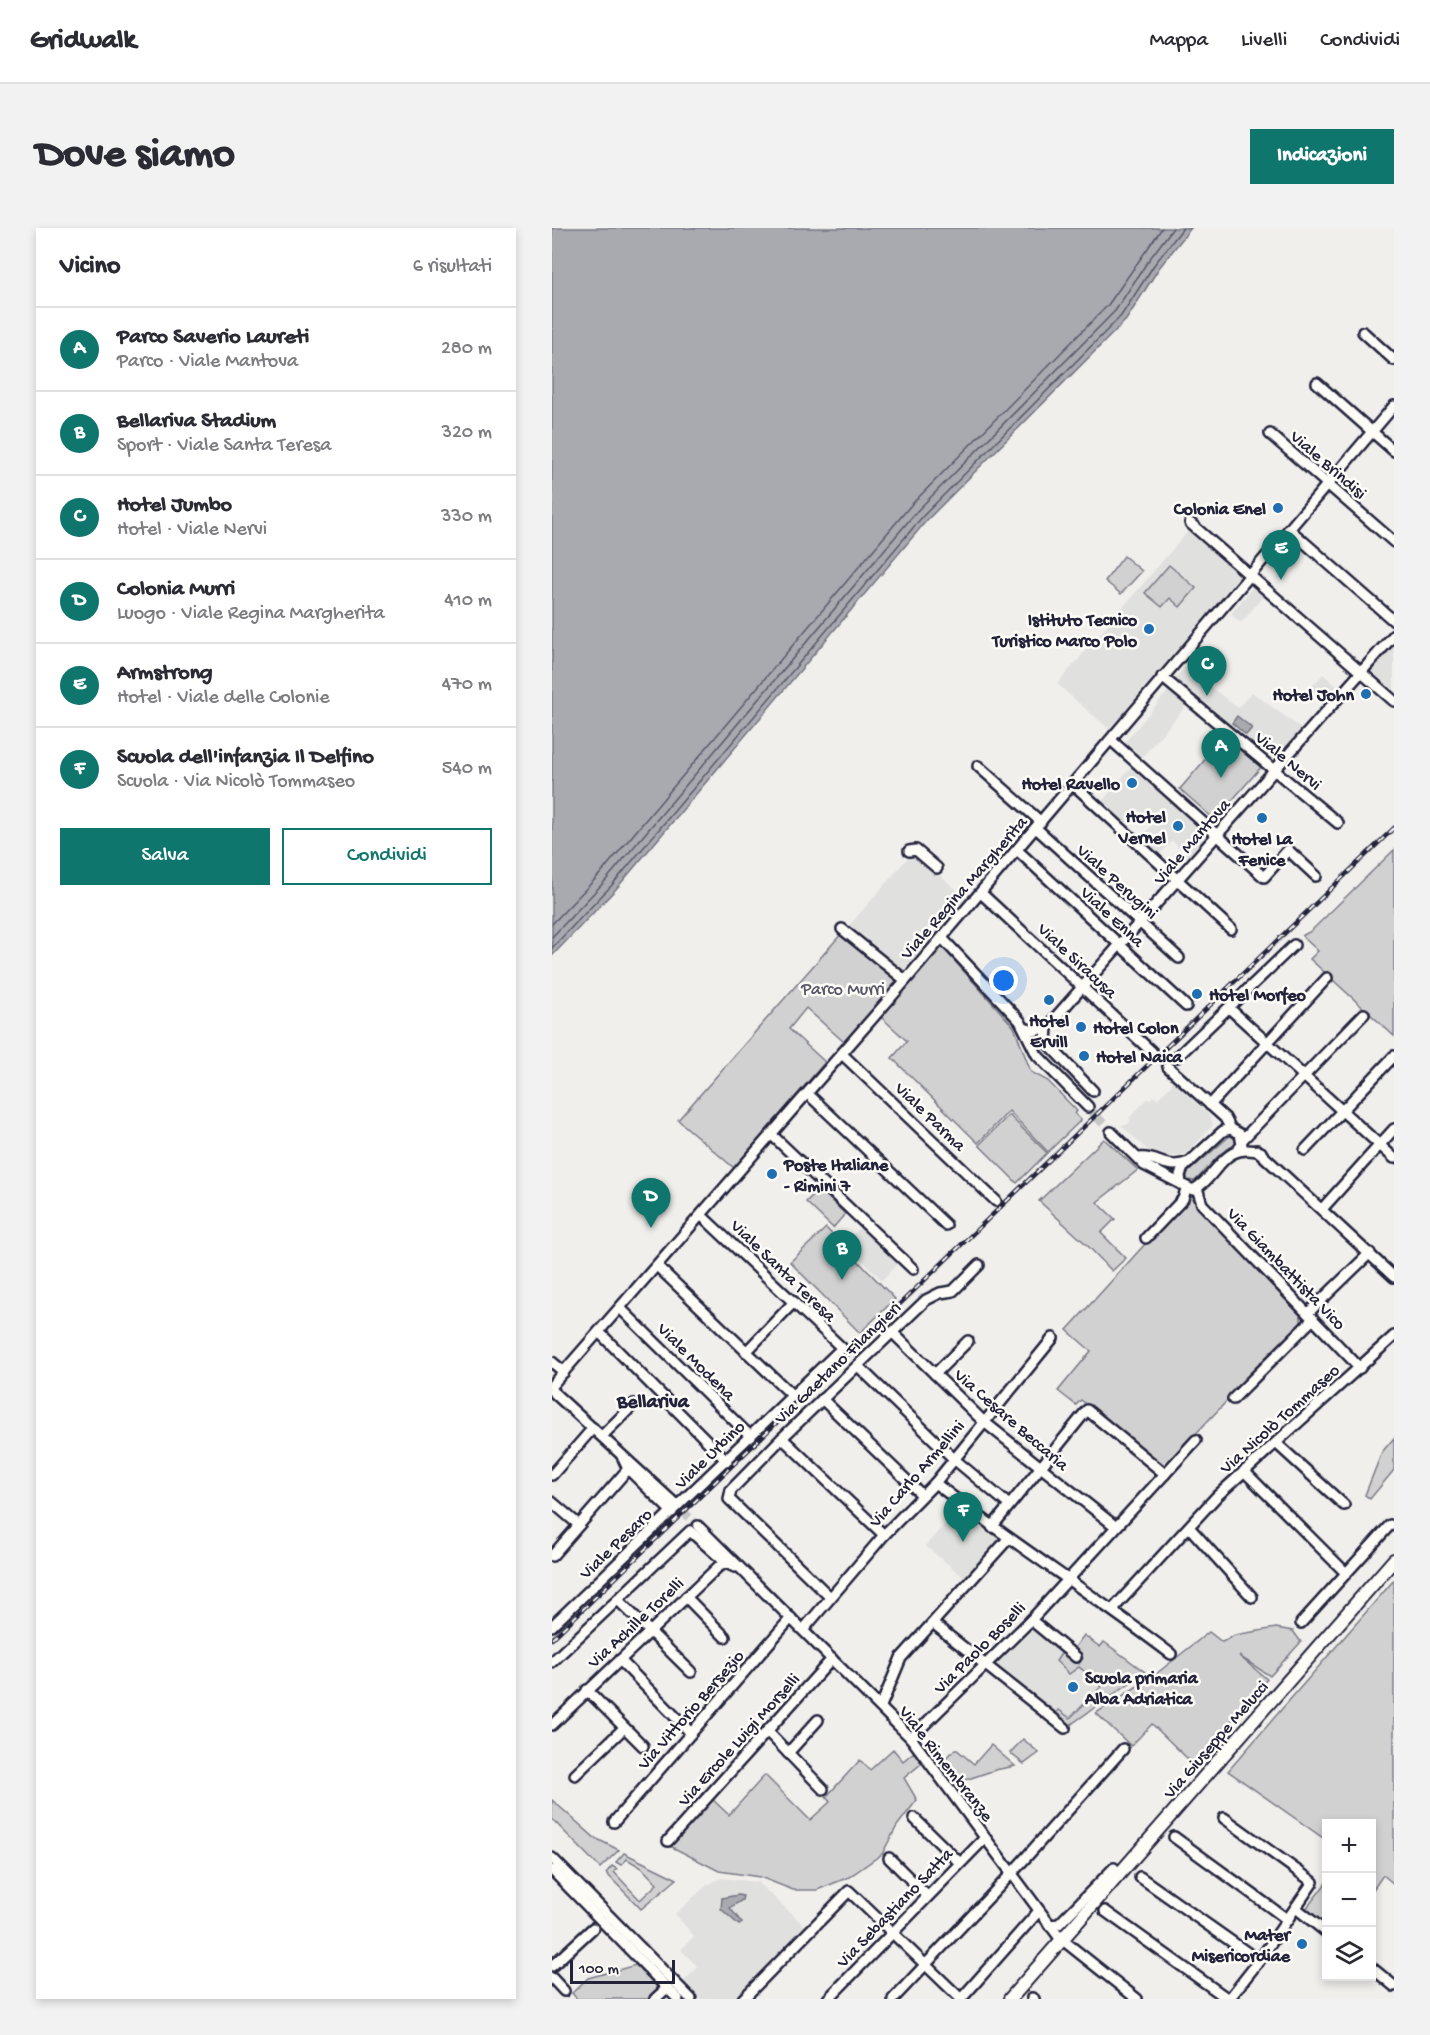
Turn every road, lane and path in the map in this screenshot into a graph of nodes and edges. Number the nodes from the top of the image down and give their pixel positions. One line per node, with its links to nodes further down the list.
1 (1363, 332): 2 (street)
2 (1394, 360)
3 (1317, 383): 5 (street)
4 (1394, 406): 5 (street, Viale Regina Margherita)
5 (1372, 431): 7 (street); 8 (street, Viale Regina Margherita)
6 (1270, 434): 8 (street, Viale Brindisi)
7 (1394, 451)
8 (1328, 483): 10 (street, Viale Regina Margherita); 11 (street, Viale Brindisi)
9 (1190, 523): 12 (street)
10 (1289, 529): 12 (street, Viale Regina Margherita); 13 (street)
11 (1394, 542)
12 (1251, 574): 15 (street); 16 (street, Viale Regina Margherita)
13 (1394, 621)
14 (1394, 635): 15 (street, Viale Mantova)
15 (1361, 673): 17 (street); 20 (street, Viale Mantova)
16 (1162, 677): 18 (street, Viale Regina Margherita); 20 (street, Viale Nervi)
17 (1394, 701)
18 (1111, 740): 21 (street, Viale Regina Margherita); 24 (street)
19 (978, 766): 23 (street, Viale Perugini)
20 (1275, 770): 22 (street, Viale Nervi); 24 (street, Viale Mantova)
21 (1073, 784): 23 (street, Viale Regina Margherita); 29 (street)
22 (1338, 823)
23 (1039, 825): 25 (street, Viale Regina Margherita); 31 (street, Viale Perugini)
24 (1218, 836): 28 (street); 29 (street, Viale Mantova)
25 (1017, 850): 30 (street, Viale Regina Margherita); 35 (street, Viale Enna)
26 (909, 851): 27 (street)
27 (937, 868)
28 (1316, 876)
29 (1178, 881): 31 (street, Viale Mantova); 33 (street)
30 (981, 893): 34 (street, Viale Regina Margherita); 40 (street, Viale Siracusa)
31 (1140, 924): 35 (street, Viale Mantova); 37 (street, Viale Perugini)
32 (842, 929): 39 (street)
33 (1231, 929)
34 (942, 938): 39 (street, Viale Regina Margherita); 45 (street)
35 (1120, 945): 40 (street, Viale Mantova); 41 (street, Viale Enna)
36 (1294, 945): 42 (street)
37 (1179, 957)
38 (1327, 978): 46 (street)
39 (905, 980): 48 (street, Viale Regina Margherita)
40 (1084, 988): 44 (street, Viale Mantova); 47 (street, Viale Siracusa)
41 (1186, 1006)
42 (1229, 1008): 46 (street); 50 (street)
43 (1364, 1014): 52 (street)
44 (1047, 1027): 45 (street); 53 (street)
45 (1024, 1028): 55 (street)
46 (1269, 1041): 52 (street); 56 (street)
47 (1152, 1052)
48 (842, 1054): 54 (street, Viale Regina Margherita); 73 (street, Viale Parma)
49 (1394, 1056): 57 (street)
50 (1178, 1057)
51 (1168, 1067): 56 (street)
52 (1306, 1076): 57 (street); 62 (street)
53 (1093, 1091)
54 (808, 1094): 61 (street, Viale Regina Margherita); 76 (street)
55 (1088, 1107)
56 (1212, 1107): 58 (street); 63 (street)
57 (1344, 1111): 64 (street); 65 (street)
58 (1231, 1129): 62 (street); 63 (street)
59 (1394, 1129): 64 (street)
60 (1112, 1132): 68 (street)
61 (772, 1135): 75 (street, Viale Regina Margherita); 81 (street)
62 (1244, 1137): 66 (street); 67 (street)
63 (1214, 1139): 70 (street)
64 (1380, 1144): 69 (street); 74 (street)
65 (1305, 1150)
66 (1236, 1152): 67 (street); 72 (street)
67 (1261, 1152): 74 (street)
68 (1140, 1158): 70 (street); 71 (street)
69 (1394, 1158)
70 (1190, 1162): 71 (street)
71 (1183, 1186): 72 (street); 77 (street)
72 (1197, 1188): 85 (street, Via Giambattista Vico)
73 (996, 1201)
74 (1322, 1209): 78 (street)
75 (702, 1216): 80 (street, Viale Regina Margherita); 83 (street, Viale Santa Teresa)
76 (946, 1225)
77 (1146, 1238)
78 (1370, 1253): 82 (street); 85 (street)
79 (979, 1264): 87 (street, Via Gaetano Filangieri)
80 (657, 1266): 84 (street, Viale Regina Margherita); 92 (street)
81 (913, 1269)
82 (1394, 1277)
83 (794, 1302): 91 (street, Viale Santa Teresa); 92 (street)
84 (621, 1308): 86 (street, Viale Regina Margherita); 107 (street, Viale Modena)
85 (1310, 1316): 95 (street, Via Giambattista Vico); 101 (street)
86 (599, 1332): 96 (street, Viale Regina Margherita); 113 (street)
87 (892, 1332): 94 (street, Via Gaetano Filangieri); 97 (street, Via Cesare Beccaria)
88 (1394, 1336): 95 (street, Via Nicolò Tommaseo)
89 (1053, 1338): 104 (street, Via Carlo Armellini)
90 (968, 1341): 97 (street)
91 (842, 1348): 100 (street, Viale Urbino)
92 (747, 1352): 100 (street)
93 (552, 1362): 96 (street)
94 (859, 1366): 102 (street, Via Gaetano Filangieri); 112 (street)
95 (1360, 1368): 110 (street, Via Nicolò Tommaseo)
96 (564, 1372): 98 (street, Viale Regina Margherita)
97 (936, 1374): 104 (street, Via Cesare Beccaria)
98 (552, 1385)
99 (552, 1391): 105 (street)
100 (793, 1396): 107 (street, Viale Urbino)
101 (1233, 1399)
102 (822, 1400): 108 (street, Via Gaetano Filangieri); 120 (street)
103 (634, 1404): 106 (street)
104 (983, 1421): 112 (street, Via Carlo Armellini); 115 (street, Via Cesare Beccaria)
105 (593, 1428): 106 (street); 118 (street)
106 (602, 1436): 111 (street)
107 (751, 1437): 113 (street, Viale Urbino)
108 (782, 1438): 131 (street); 142 (street, Via Gaetano Filangieri)
109 (1196, 1440): 117 (street, Via Paolo Boselli)
110 (1276, 1443): 116 (street, Via Nicolò Tommaseo); 123 (street)
111 (621, 1454): 124 (street); 125 (street)
112 (954, 1459): 119 (street, Via Carlo Armellini); 122 (street)
113 (727, 1461): 124 (street, Viale Urbino)
114 (632, 1466): 124 (street)
115 (1042, 1467): 117 (street); 122 (street); 127 (street, Via Cesare Beccaria)
116 (1244, 1471): 129 (street, Via Nicolò Tommaseo); 137 (street)
117 (1165, 1474): 127 (street, Via Paolo Boselli)
118 (552, 1475)
119 (934, 1483): 120 (street, Via Carlo Armellini); 128 (street)
120 (922, 1495): 131 (street, Via Carlo Armellini)
121 (552, 1502): 125 (street)
122 (1010, 1505): 128 (street)
123 (1344, 1506)
124 (675, 1507): 149 (street, Viale Pesaro)
125 (579, 1525): 134 (street)
126 (1390, 1525): 137 (street)
127 (1116, 1526): 139 (street, Via Paolo Boselli)
128 (992, 1527): 132 (street)
129 (1189, 1527): 141 (street); 144 (street, Via Nicolò Tommaseo)
130 (694, 1528): 136 (street); 138 (street, Viale Rimembranze); 143 (street)
131 (884, 1535): 142 (street, Via Carlo Armellini)
132 (1008, 1539): 139 (street); 148 (street)
133 (1394, 1549): 183 (main road, Via Giuseppe Melucci)
134 (552, 1556)
135 (1394, 1560): 197 (main road, Via Giuseppe Melucci)
136 (726, 1563): 138 (street); 140 (street, Via Achille Torelli)
137 (1345, 1572): 147 (street)
138 (747, 1576): 145 (street, Viale Rimembranze)
139 (1069, 1578): 144 (street); 146 (street, Via Paolo Boselli)
140 (686, 1597): 151 (street, Via Achille Torelli); 152 (street)
141 (1252, 1597)
142 (830, 1598): 150 (street, Via Carlo Armellini)
143 (618, 1600): 151 (street); 157 (street)
144 (1113, 1609): 153 (street)
145 (791, 1618): 150 (street, Viale Rimembranze); 167 (street, Via Vittorio Bersezio)
146 (1031, 1620): 154 (street); 158 (street, Via Paolo Boselli)
147 (1301, 1623)
148 (934, 1624): 158 (street); 161 (street)
149 (552, 1626)
150 (803, 1630): 155 (street, Viale Rimembranze)
151 (651, 1631): 156 (street, Via Achille Torelli); 159 (street)
152 (725, 1636)
153 (1171, 1654)
154 (1076, 1657)
155 (832, 1659): 161 (street, Viale Rimembranze); 166 (street, Via Ercole Luigi Morselli)
156 (620, 1660): 160 (street, Via Achille Torelli); 167 (street)
157 (552, 1662)
158 (987, 1665): 165 (street); 168 (street, Via Paolo Boselli)
159 (691, 1672)
160 (587, 1690): 163 (street, Via Achille Torelli); 164 (street)
161 (881, 1706): 168 (street, Viale Rimembranze)
162 (818, 1720): 171 (street)
163 (552, 1725)
164 (624, 1728): 169 (street); 172 (street)
165 (1065, 1728)
166 (766, 1731): 171 (street); 179 (street, Via Ercole Luigi Morselli)
167 (691, 1732): 176 (street, Via Vittorio Bersezio)
168 (911, 1738): 177 (street, Viale Rimembranze)
169 (643, 1746)
170 (1123, 1749): 185 (street)
171 (788, 1753): 173 (street)
172 (574, 1775)
173 (823, 1789)
174 (914, 1818): 182 (street)
175 (1224, 1818): 188 (street)
176 (614, 1822)
177 (985, 1838): 182 (street, Via Sebastiano Satta); 185 (street, Viale Rimembranze)
178 (1174, 1838): 191 (street)
179 (668, 1841)
180 (552, 1858): 196 (street)
181 (890, 1858): 187 (street)
182 (960, 1863): 187 (street, Via Sebastiano Satta)
183 (1114, 1868): 192 (street, Via Giuseppe Melucci); 197 (main road, Via Giuseppe Melucci)
184 (552, 1870): 196 (street)
185 (1012, 1873): 190 (street, Viale Rimembranze); 199 (street)
186 (1140, 1877): 198 (street)
187 (927, 1896): 195 (street, Via Sebastiano Satta)
188 (1296, 1908): 191 (street); 194 (street)
189 (1104, 1911): 215 (street)
190 (1038, 1912): 192 (street, Viale Rimembranze); 212 (street)
191 (1288, 1920): 198 (street)
192 (1049, 1925): 197 (street, Viale Rimembranze)
193 (593, 1928): 200 (street)
194 (1322, 1929)
195 (893, 1931): 199 (street); 209 (street); 210 (street, Via Sebastiano Satta)
196 (624, 1937): 204 (street); 208 (street)
197 (1061, 1939): 213 (main road); 214 (street, Viale Rimembranze)
198 (1258, 1961): 215 (street)
199 (926, 1964): 211 (street); 212 (street)
200 (552, 1966)
201 (1376, 1972): 203 (street)
202 (552, 1978): 205 (street)
203 (1394, 1986)
204 (667, 1988): 206 (street); 207 (street)
205 (564, 1991)
206 (655, 1999)
207 (678, 1999)
208 (691, 1999)
209 (743, 1999)
210 (828, 1999)
211 (893, 1999)
212 (961, 1999)
213 (1010, 1999)
214 (1137, 1999)
215 (1228, 1999)

